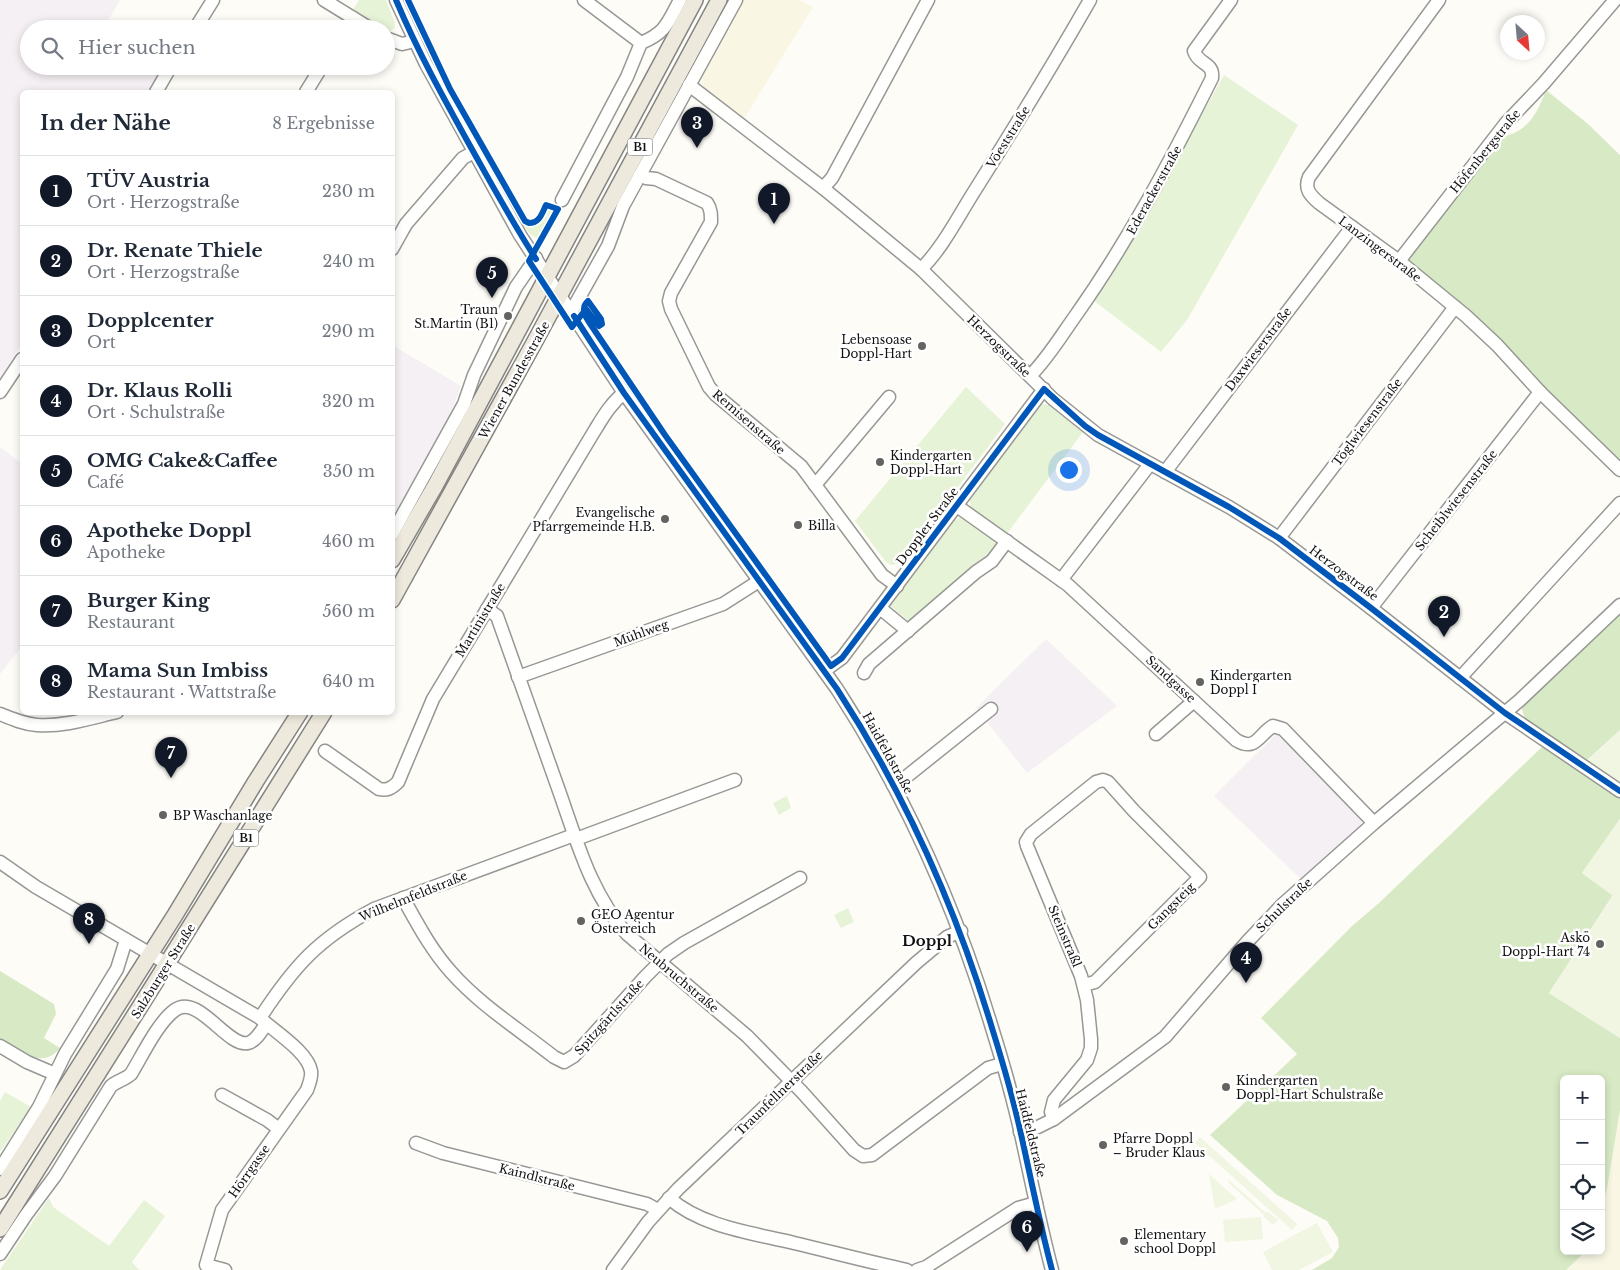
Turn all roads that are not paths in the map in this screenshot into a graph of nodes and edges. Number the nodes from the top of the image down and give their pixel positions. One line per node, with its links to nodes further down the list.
1 (212, 0): 14 (street)
2 (324, 0): 15 (street)
3 (396, 0): 17 (street, Haidfeldstraße)
4 (584, 0): 18 (street)
5 (680, 0): 18 (street)
6 (695, 0): 33 (main road, Wiener Bundesstraße / B1)
7 (719, 0): 33 (main road, Wiener Bundesstraße / B1)
8 (736, 0): 21 (street)
9 (928, 0): 26 (street)
10 (1090, 0): 32 (street, Vöeststraße)
11 (1231, 0): 38 (street, Ederackerstraße)
12 (1439, 0): 28 (street, Lanzingerstraße)
13 (1615, 0): 31 (street, Höfenbergstraße)
14 (200, 20)
15 (346, 20)
16 (395, 41): 17 (street)
17 (415, 41): 24 (street, Haidfeldstraße)
18 (642, 42): 27 (street)
19 (166, 75): 22 (street)
20 (316, 75): 23 (street)
21 (688, 85): 25 (street); 26 (street, Herzogstraße)
22 (157, 90)
23 (307, 90)
24 (474, 152): 29 (street); 30 (street, Haidfeldstraße)
25 (640, 175): 35 (street); 48 (street, Remisenstraße)
26 (823, 188): 32 (street, Herzogstraße)
27 (562, 200)
28 (1352, 227): 31 (street, Lanzingerstraße); 47 (street, Daxwieserstraße)
29 (395, 244)
30 (536, 258): 33 (street, Haidfeldstraße); 39 (street)
31 (1399, 261): 34 (street, Lanzingerstraße)
32 (921, 269): 38 (street, Herzogstraße)
33 (554, 285): 35 (street, Haidfeldstraße); 37 (main road, Wiener Bundesstraße / B1); 58 (main road, Wiener Bundesstraße / B1)
34 (1455, 306): 42 (street, Lanzingerstraße); 52 (street, Töglwiesenstraße)
35 (571, 312): 43 (street, Haidfeldstraße)
36 (20, 361): 41 (street)
37 (495, 373): 39 (street, Wiener Bundesstraße); 54 (main road, Wiener Bundesstraße / B1)
38 (1030, 376): 40 (street, Herzogstraße)
39 (470, 386): 51 (street)
40 (1044, 390): 45 (street, Herzogstraße); 50 (street, Doppler Straße)
41 (0, 392)
42 (1540, 392): 46 (street, Lanzingerstraße); 61 (street, Scheiblwiesenstraße)
43 (624, 393): 56 (street, Haidfeldstraße); 62 (street, Martinistraße)
44 (889, 397): 48 (street)
45 (1150, 464): 47 (street, Herzogstraße); 55 (street)
46 (1620, 470)
47 (1165, 472): 52 (street, Herzogstraße)
48 (815, 484): 57 (street, Remisenstraße)
49 (1620, 503): 67 (street)
50 (957, 506): 53 (street, Sandgasse); 57 (street, Doppler Straße)
51 (395, 529)
52 (1279, 538): 61 (street, Herzogstraße)
53 (1007, 541): 55 (street, Sandgasse); 63 (street)
54 (395, 555)
55 (1061, 580): 68 (street, Sandgasse)
56 (759, 581): 64 (street, Haidfeldstraße); 66 (street, Mühlweg)
57 (896, 586): 60 (street, Doppler Straße)
58 (395, 594)
59 (1620, 605): 70 (street, Schulstraße)
60 (880, 608): 63 (street); 64 (street, Doppler Straße)
61 (1371, 608): 67 (street, Herzogstraße)
62 (487, 609): 66 (street, Neubruchstraße); 76 (street, Martinistraße)
63 (908, 631): 65 (street)
64 (824, 671): 79 (street, Haidfeldstraße)
65 (864, 673)
66 (518, 677): 82 (street, Neubruchstraße)
67 (1460, 678): 70 (street, Herzogstraße)
68 (1194, 702): 75 (street); 81 (street, Sandgasse)
69 (991, 709): 79 (street)
70 (1505, 713): 80 (street, Herzogstraße); 81 (street, Schulstraße)
71 (0, 714): 72 (street)
72 (104, 715)
73 (298, 715): 88 (main road, Salzburger Straße / B1)
74 (322, 715): 90 (main road, Salzburger Straße / B1)
75 (1156, 734)
76 (325, 751)
77 (735, 780): 82 (street, Wilhelmfeldstraße)
78 (1103, 780): 91 (street, Steinstraßl); 91 (street, Gangsteig)
79 (893, 785): 86 (street, Haidfeldstraße)
80 (1620, 791)
81 (1374, 823): 98 (street, Schulstraße)
82 (575, 837): 85 (street, Wilhelmfeldstraße); 89 (street, Neubruchstraße)
83 (0, 862): 87 (street)
84 (800, 878): 89 (street, Spitzgärtlstraße)
85 (403, 898): 89 (street, Spitzgärtlstraße); 92 (street, Wilhelmfeldstraße)
86 (960, 931): 94 (street, Haidfeldstraße); 96 (street, Traunfellnerstraße)
87 (126, 940): 88 (street); 95 (street)
88 (151, 953): 90 (street); 103 (main road, Salzburger Straße / B1)
89 (661, 962): 96 (street, Neubruchstraße)
90 (167, 963): 92 (street); 107 (main road, Salzburger Straße / B1)
91 (1084, 985): 98 (street, Steinstraßl)
92 (263, 1021): 99 (street, Hörrgasse); 108 (street)
93 (0, 1046): 95 (street)
94 (1002, 1064): 96 (street, Neubruchstraße); 100 (street, Haidfeldstraße)
95 (55, 1074): 102 (street)
96 (792, 1080): 104 (street, Traunfellnerstraße)
97 (222, 1095): 99 (street)
98 (1054, 1119): 100 (street, Schulstraße)
99 (279, 1129): 109 (street, Hörrgasse)
100 (1020, 1132): 105 (street, Haidfeldstraße)
101 (416, 1142): 106 (street, Kaindlstraße)
102 (0, 1168)
103 (0, 1191)
104 (669, 1198): 106 (street, Traunfellnerstraße); 112 (street)
105 (1036, 1203): 113 (street); 114 (street, Haidfeldstraße)
106 (658, 1210): 111 (street, Traunfellnerstraße)
107 (0, 1229)
108 (0, 1254)
109 (203, 1267): 110 (street, Hörrgasse)
110 (225, 1270)
111 (613, 1270)
112 (907, 1270)
113 (917, 1270)
114 (1052, 1270)

